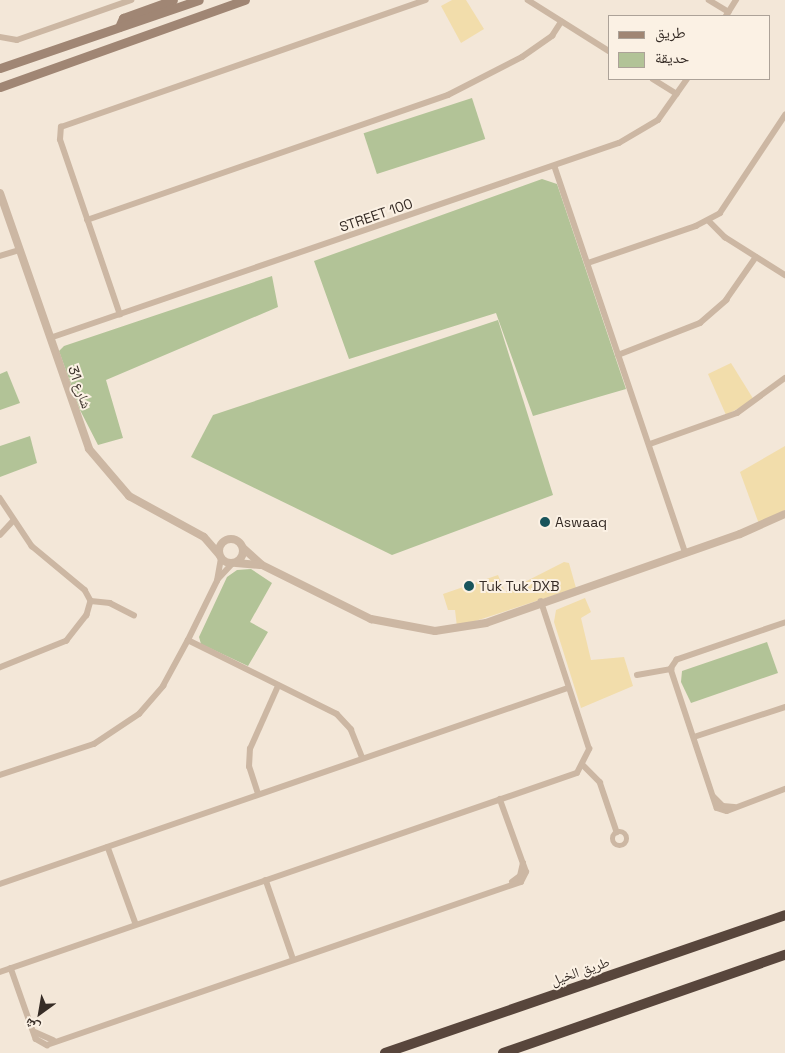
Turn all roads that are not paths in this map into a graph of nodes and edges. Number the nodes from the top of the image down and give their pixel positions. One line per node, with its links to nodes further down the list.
1 (131, 0): 12 (street)
2 (173, 0): 11 (main road)
3 (199, 0): 11 (main road)
4 (245, 0): 17 (main road)
5 (426, 0): 22 (street)
6 (528, 0): 10 (street)
7 (709, 0): 9 (street)
8 (736, 0): 9 (street)
9 (728, 14)
10 (561, 22): 13 (street); 22 (street)
11 (119, 28): 14 (main road)
12 (0, 37)
13 (608, 50)
14 (0, 68)
15 (655, 80): 18 (street)
16 (686, 80): 18 (street, STREET 100)
17 (0, 86)
18 (677, 94): 20 (street, STREET 100)
19 (785, 115): 23 (street)
20 (555, 167): 27 (street); 29 (street, STREET 100)
21 (0, 193): 24 (street, شارع 31)
22 (87, 220): 29 (street)
23 (709, 221): 26 (street); 27 (street)
24 (20, 250): 25 (street); 30 (street, شارع 31)
25 (0, 256)
26 (756, 257): 28 (street); 31 (street)
27 (588, 263): 31 (street)
28 (785, 275)
29 (120, 315): 30 (street, STREET 100)
30 (50, 338): 38 (street, شارع 31)
31 (618, 355): 33 (street)
32 (785, 378): 33 (street)
33 (650, 444): 41 (street)
34 (0, 498): 36 (street)
35 (785, 514): 41 (street)
36 (13, 522): 37 (street); 46 (street)
37 (0, 535)
38 (204, 537): 39 (street, شارع 31); 42 (street, شارع 31)
39 (226, 539): 40 (street); 42 (street)
40 (243, 548): 43 (street); 44 (street)
41 (686, 553): 47 (street)
42 (220, 556): 43 (street, شارع 31); 45 (street)
43 (234, 563): 44 (street); 45 (street)
44 (262, 565): 47 (street)
45 (217, 581): 50 (street)
46 (91, 601): 48 (street); 51 (street)
47 (541, 602): 55 (street)
48 (134, 615)
49 (785, 623): 52 (street)
50 (188, 640): 54 (street); 60 (street)
51 (0, 668)
52 (671, 669): 53 (street); 57 (street)
53 (637, 675)
54 (278, 686): 58 (street); 62 (street)
55 (568, 688): 58 (street); 59 (street)
56 (785, 706): 57 (street)
57 (694, 737): 61 (street)
58 (363, 758): 62 (street)
59 (584, 766): 63 (street); 64 (street)
60 (0, 775)
61 (785, 790)
62 (258, 794): 65 (street)
63 (500, 800): 66 (street); 71 (street)
64 (617, 832)
65 (108, 847): 67 (street); 69 (street)
66 (266, 880): 69 (street); 71 (street)
67 (0, 884)
68 (785, 916): 74 (highway, طريق الخيل)
69 (136, 924): 72 (street)
70 (785, 955): 75 (highway)
71 (293, 958): 72 (street)
72 (11, 968): 73 (street)
73 (0, 972)
74 (385, 1053)
75 (503, 1053)

